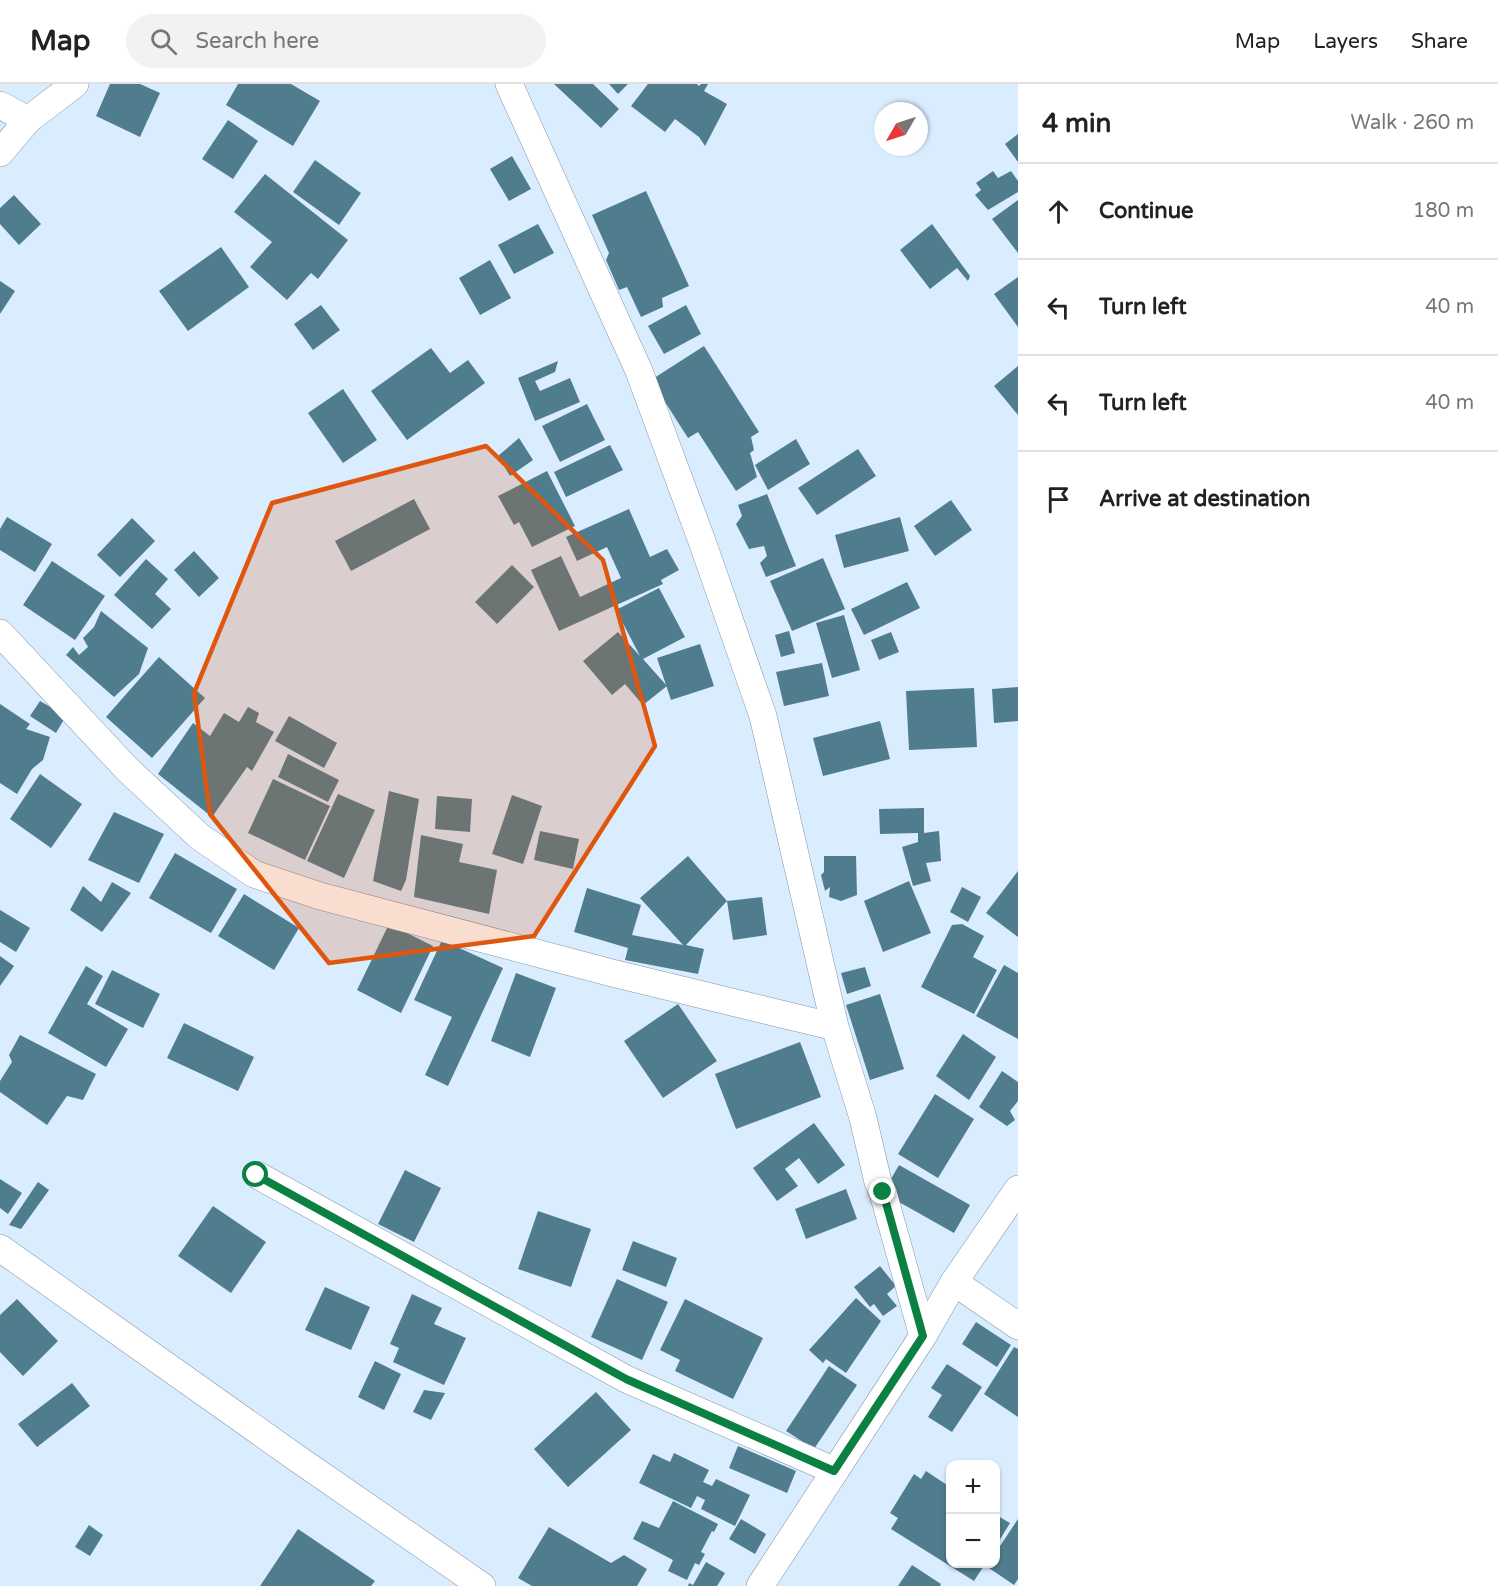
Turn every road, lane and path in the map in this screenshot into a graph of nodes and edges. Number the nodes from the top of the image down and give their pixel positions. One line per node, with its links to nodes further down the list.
1 (75, 84): 4 (street)
2 (511, 85): 7 (street)
3 (0, 105): 4 (street)
4 (28, 120): 5 (street)
5 (0, 153)
6 (0, 633): 7 (street)
7 (835, 1028): 13 (street)
8 (256, 1175): 14 (street)
9 (1018, 1189): 11 (street)
10 (0, 1248): 15 (street)
11 (954, 1282): 12 (street); 13 (street)
12 (1018, 1326)
13 (923, 1336): 14 (street)
14 (834, 1471): 16 (street)
15 (482, 1586)
16 (760, 1586)

